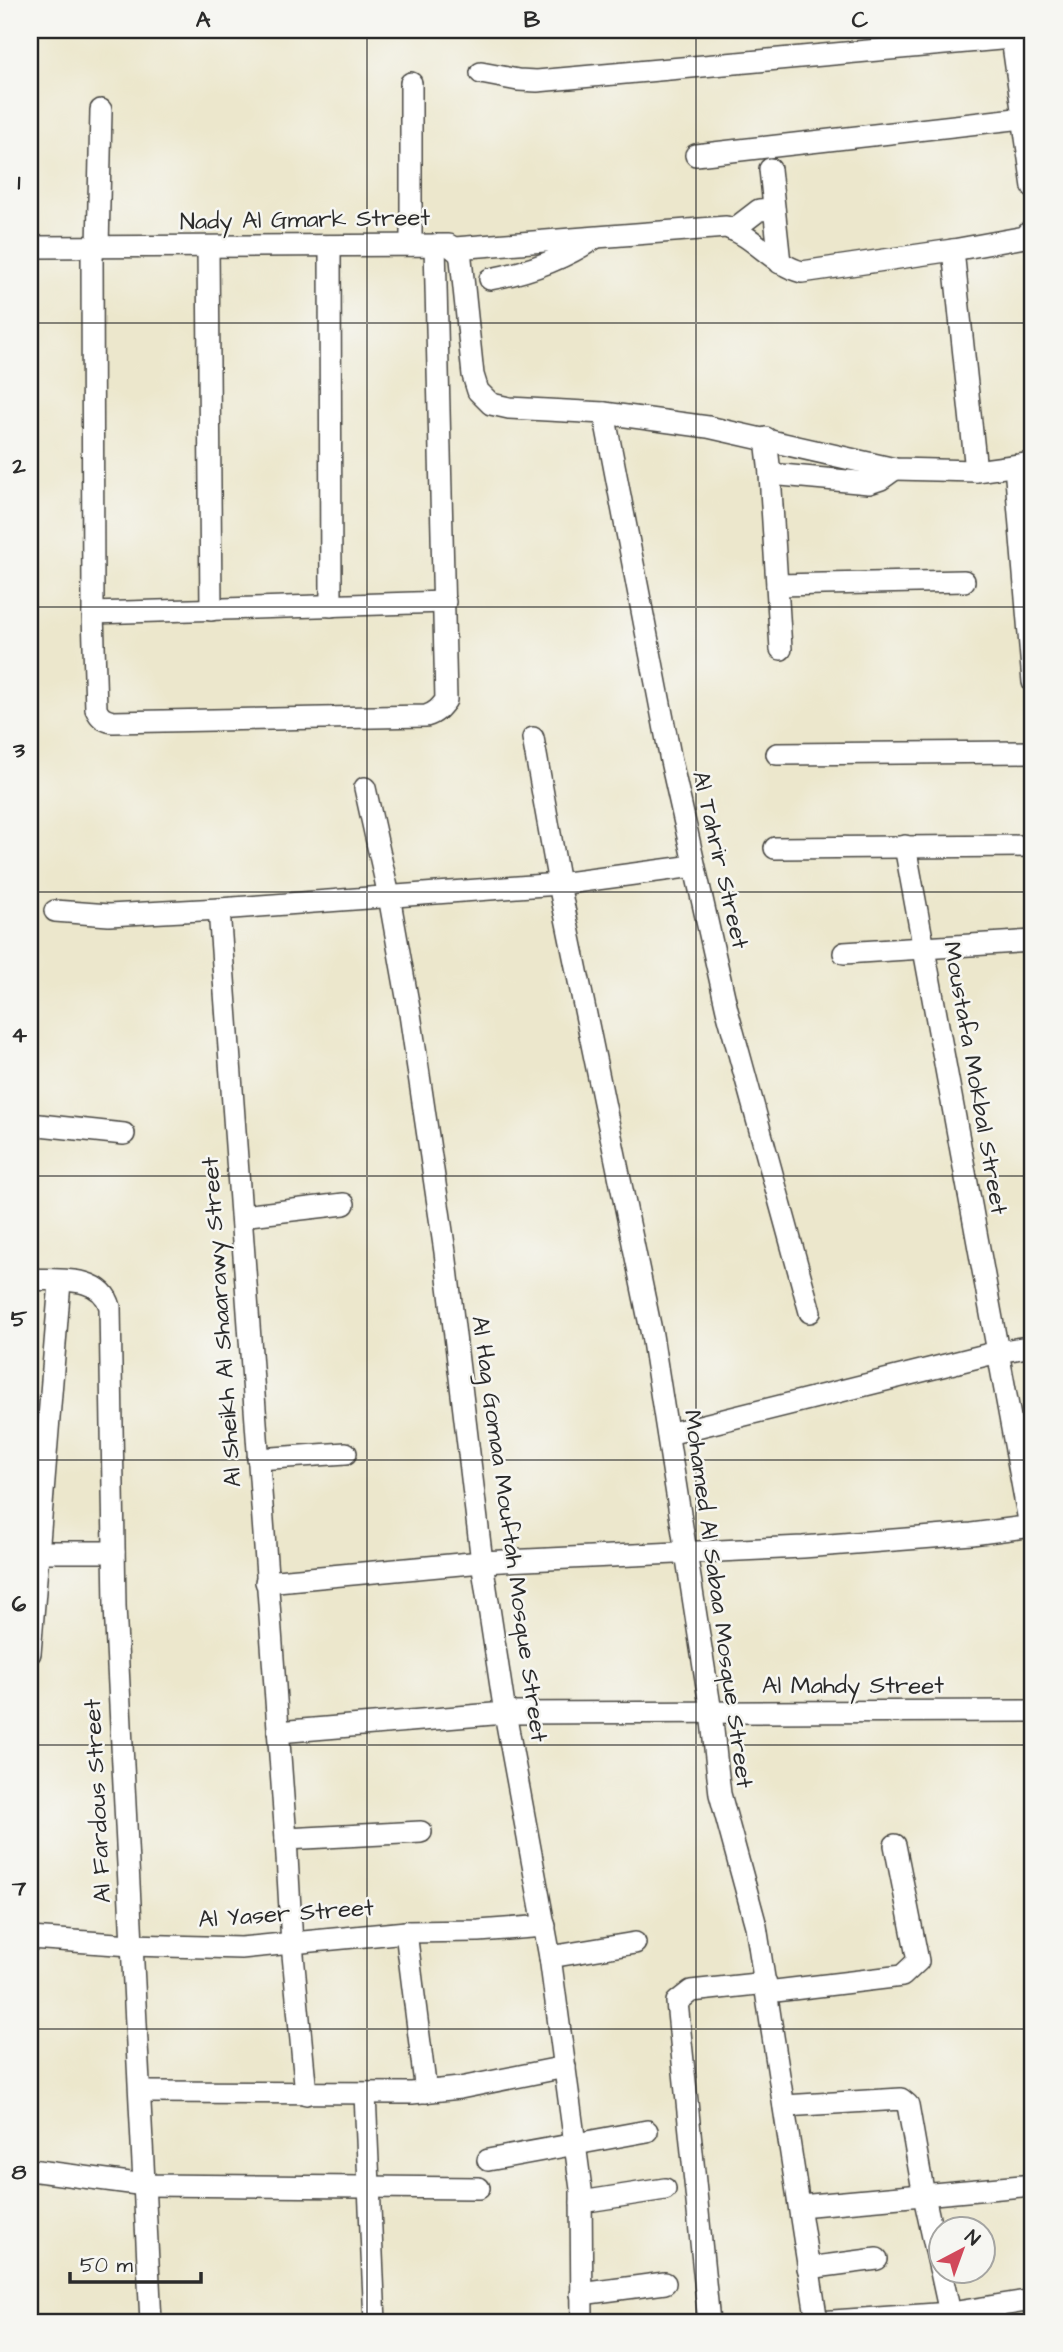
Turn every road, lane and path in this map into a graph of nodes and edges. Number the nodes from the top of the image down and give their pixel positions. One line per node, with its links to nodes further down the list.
1 (1033, 36): 2 (street)
2 (1012, 37): 3 (street); 6 (street)
3 (481, 72)
4 (411, 83): 14 (street)
5 (101, 110): 19 (street)
6 (1028, 117): 7 (street); 9 (street)
7 (696, 155)
8 (770, 169): 10 (street)
9 (1033, 187)
10 (774, 209): 12 (street); 21 (street)
11 (1033, 228): 20 (street)
12 (733, 230): 13 (street); 21 (street)
13 (599, 236): 16 (street); 22 (street)
14 (411, 245): 15 (street, Nady Al Gmark Street); 16 (street, Nady Al Gmark Street)
15 (330, 246): 18 (street, Nady Al Gmark Street); 32 (street)
16 (445, 246): 23 (street, Nady Al Gmark Street); 31 (street)
17 (30, 247): 19 (street, Nady Al Gmark Street)
18 (208, 247): 19 (street, Nady Al Gmark Street); 33 (street)
19 (95, 248): 34 (street)
20 (953, 250): 21 (street); 27 (street)
21 (780, 263)
22 (490, 279)
23 (604, 413): 24 (street, Nady Al Gmark Street); 44 (street, Al Tahrir Street)
24 (766, 438): 26 (street, Nady Al Gmark Street); 28 (street)
25 (1024, 465): 27 (street, Nady Al Gmark Street); 36 (street)
26 (895, 469): 27 (street, Nady Al Gmark Street); 28 (street)
27 (976, 471)
28 (770, 474): 30 (street)
29 (964, 581): 30 (street)
30 (777, 584): 35 (street)
31 (445, 602): 32 (street); 34 (street)
32 (331, 606): 33 (street)
33 (211, 610): 34 (street)
34 (93, 613)
35 (781, 649)
36 (1033, 682)
37 (533, 738): 45 (street, Mohamed Al Sabaa Mosque Street)
38 (1033, 752): 39 (street)
39 (777, 754)
40 (365, 788): 46 (street, Al Hag Gomaa Mouftah Mosque Street)
41 (905, 846): 42 (street); 43 (street); 50 (street, Moustafa Mokbal Street)
42 (1033, 846)
43 (775, 848)
44 (694, 866): 45 (street); 58 (street, Al Tahrir Street)
45 (559, 884): 46 (street); 61 (street, Mohamed Al Sabaa Mosque Street)
46 (389, 896): 47 (street); 68 (street, Al Hag Gomaa Mouftah Mosque Street)
47 (219, 909): 48 (street); 55 (street, Al Sheikh Al Shaarawy Street)
48 (55, 911)
49 (1033, 942): 50 (street)
50 (925, 948): 51 (street); 60 (street, Moustafa Mokbal Street)
51 (844, 953)
52 (30, 1124): 53 (street)
53 (124, 1134)
54 (344, 1204): 55 (street)
55 (242, 1216): 63 (street, Al Sheikh Al Shaarawy Street)
56 (30, 1279): 57 (street)
57 (60, 1282): 65 (street); 66 (street, Al Fardous Street)
58 (810, 1312)
59 (1033, 1346): 60 (street)
60 (998, 1352): 61 (street); 64 (street, Moustafa Mokbal Street)
61 (668, 1434): 67 (street, Mohamed Al Sabaa Mosque Street)
62 (346, 1453): 63 (street)
63 (258, 1459): 69 (street, Al Sheikh Al Shaarawy Street)
64 (1032, 1526): 67 (street)
65 (34, 1552): 66 (street); 70 (street)
66 (114, 1552): 83 (street, Al Fardous Street)
67 (687, 1554): 68 (street); 72 (street, Mohamed Al Sabaa Mosque Street)
68 (482, 1562): 69 (street); 73 (street, Al Hag Gomaa Mouftah Mosque Street)
69 (266, 1582): 74 (street, Al Sheikh Al Shaarawy Street)
70 (30, 1653)
71 (1033, 1710): 72 (street, Al Mahdy Street)
72 (710, 1712): 73 (street, Al Mahdy Street); 85 (street, Mohamed Al Sabaa Mosque Street)
73 (505, 1713): 74 (street); 78 (street, Al Hag Gomaa Mouftah Mosque Street)
74 (278, 1732): 76 (street, Al Sheikh Al Shaarawy Street)
75 (421, 1832): 76 (street)
76 (286, 1839): 82 (street, Al Sheikh Al Shaarawy Street)
77 (895, 1845): 85 (street)
78 (545, 1926): 79 (street, Al Yaser Street); 84 (street, Al Hag Gomaa Mouftah Mosque Street)
79 (406, 1932): 82 (street, Al Yaser Street); 88 (street)
80 (30, 1938): 83 (street, Al Yaser Street)
81 (635, 1943): 84 (street)
82 (292, 1944): 83 (street, Al Yaser Street); 89 (street, Al Sheikh Al Shaarawy Street)
83 (131, 1945): 87 (street, Al Fardous Street)
84 (550, 1957): 86 (street, Al Hag Gomaa Mouftah Mosque Street)
85 (766, 1987): 91 (street, Mohamed Al Sabaa Mosque Street); 115 (street)
86 (565, 2067): 88 (street); 93 (street, Al Hag Gomaa Mouftah Mosque Street)
87 (141, 2092): 89 (street); 96 (street, Al Fardous Street)
88 (426, 2092): 90 (street)
89 (306, 2094): 90 (street)
90 (365, 2094): 99 (street)
91 (784, 2106): 101 (street); 103 (street, Mohamed Al Sabaa Mosque Street)
92 (647, 2131): 93 (street)
93 (575, 2145): 94 (street); 102 (street, Al Hag Gomaa Mouftah Mosque Street)
94 (488, 2160)
95 (30, 2170): 96 (street)
96 (145, 2185): 99 (street); 112 (street, Al Fardous Street)
97 (1033, 2185): 101 (street)
98 (479, 2188): 99 (street)
99 (368, 2189): 113 (street)
100 (665, 2189): 102 (street)
101 (924, 2196): 103 (street); 104 (street)
102 (581, 2202): 109 (street, Al Hag Gomaa Mouftah Mosque Street)
103 (800, 2206): 106 (street, Mohamed Al Sabaa Mosque Street)
104 (929, 2216)
105 (877, 2259): 106 (street)
106 (808, 2268): 116 (street, Mohamed Al Sabaa Mosque Street)
107 (665, 2283): 109 (street)
108 (944, 2286): 111 (street)
109 (581, 2294): 114 (street, Al Hag Gomaa Mouftah Mosque Street)
110 (1033, 2300): 111 (street)
111 (951, 2318): 116 (street)
112 (151, 2322)
113 (375, 2322)
114 (582, 2322)
115 (709, 2322)
116 (818, 2322)

